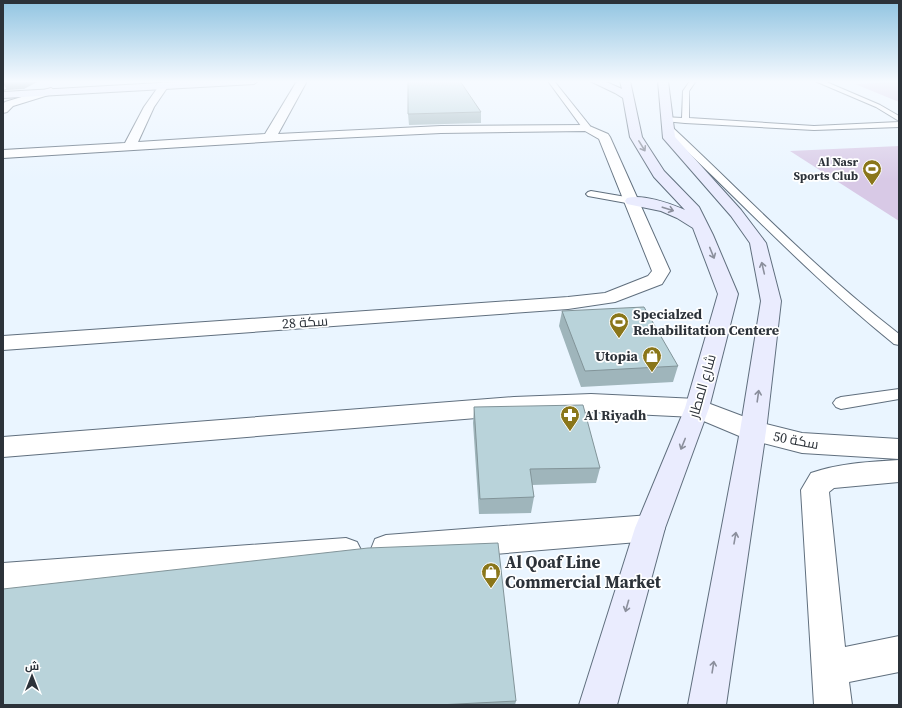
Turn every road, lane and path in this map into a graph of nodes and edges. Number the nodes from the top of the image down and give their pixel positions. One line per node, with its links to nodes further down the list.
1 (145, 114): 11 (street)
2 (283, 114): 10 (street)
3 (576, 114): 9 (lane)
4 (631, 114): 13 (street, شارع المطار, one-way to 13)
5 (671, 114): 7 (street)
6 (677, 114): 7 (lane)
7 (673, 123): 8 (lane); 17 (lane); 22 (street, one-way to 7)
8 (899, 124)
9 (587, 128): 10 (street); 15 (street)
10 (269, 138): 11 (street)
11 (129, 147): 12 (street)
12 (3, 154)
13 (659, 174): 15 (street); 16 (street, شارع المطار)
14 (591, 194): 15 (lane)
15 (629, 196): 16 (street, one-way to 16); 18 (street, سكة 28)
16 (701, 226): 21 (street, شارع المطار, one-way to 21)
17 (899, 340)
18 (3, 343)
19 (899, 394): 20 (lane)
20 (840, 403)
21 (697, 408): 22 (street, سكة 50); 23 (street, سكة 50); 26 (street, شارع المطار, one-way to 26)
22 (753, 431): 24 (street, سكة 50); 31 (street, one-way to 22)
23 (3, 447)
24 (899, 449)
25 (899, 471): 29 (street)
26 (650, 528): 27 (street); 30 (street, شارع المطار, one-way to 30)
27 (3, 579)
28 (899, 654): 29 (street)
29 (829, 668): 32 (street)
30 (598, 705)
31 (707, 705)
32 (833, 705)

